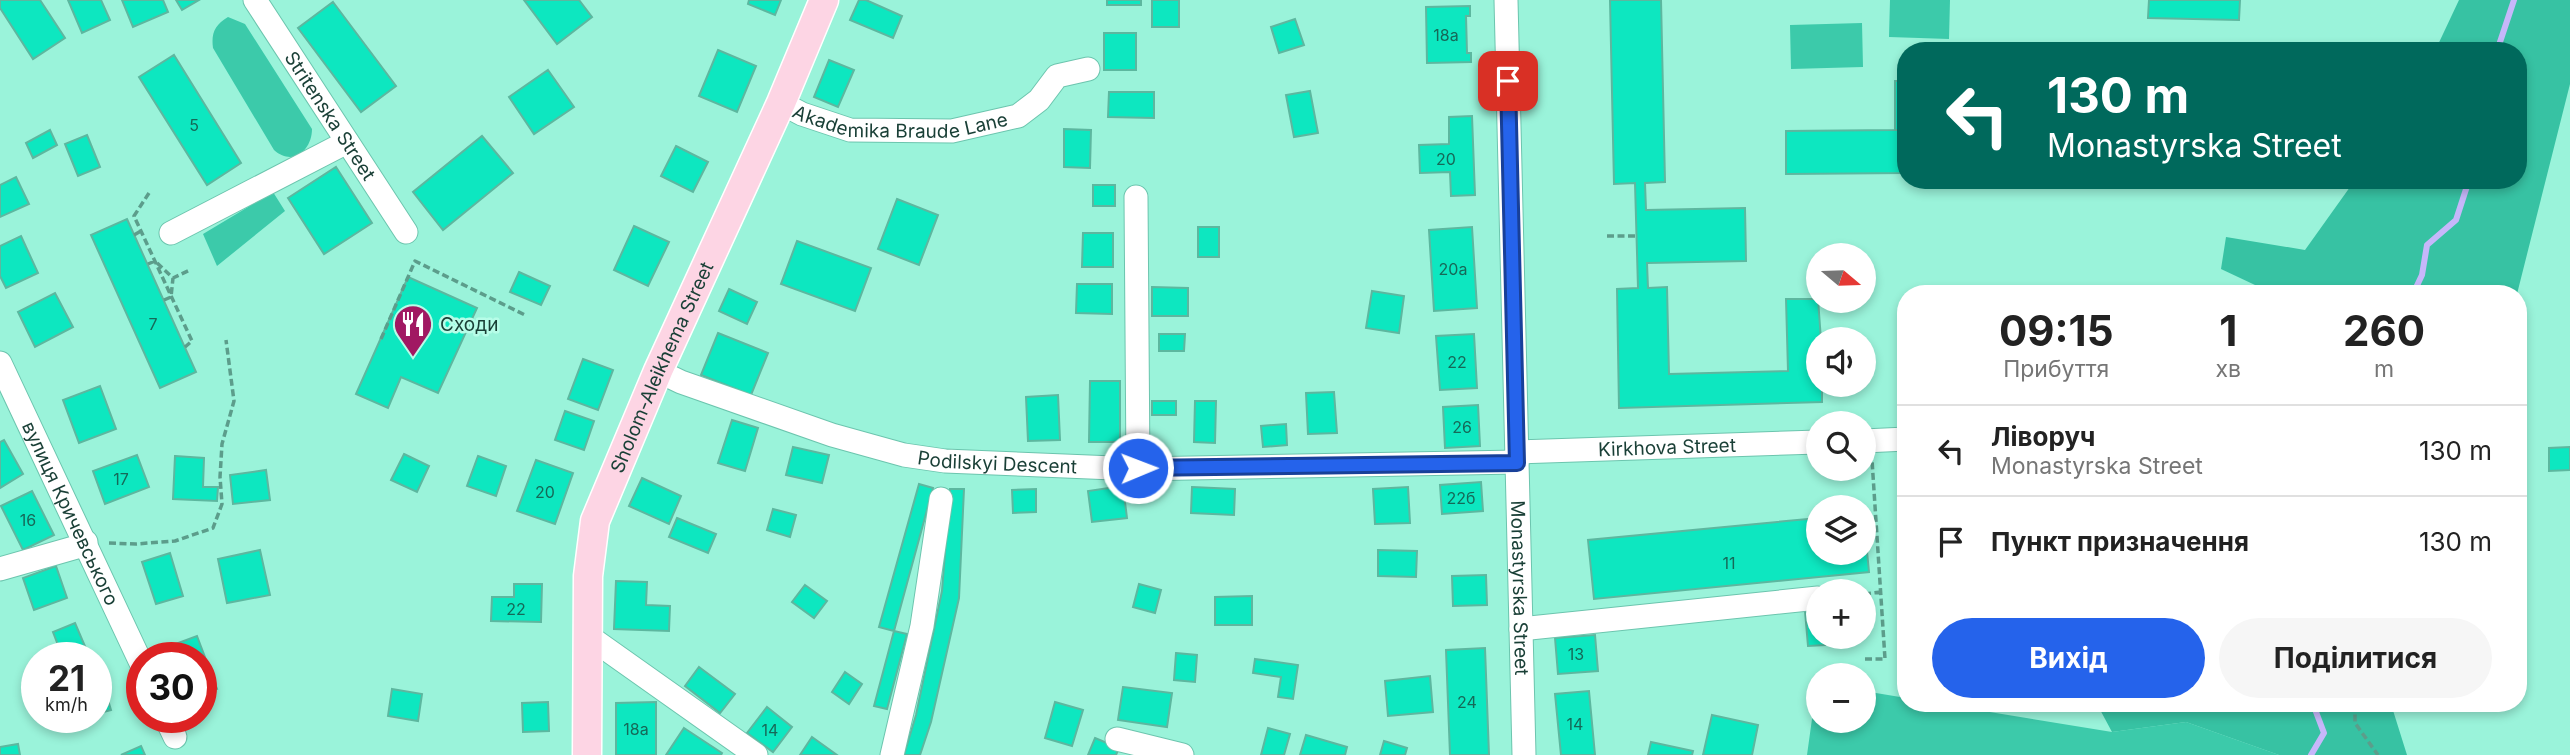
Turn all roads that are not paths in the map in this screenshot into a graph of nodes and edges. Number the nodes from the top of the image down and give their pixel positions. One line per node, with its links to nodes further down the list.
1 (255, 0): 6 (street, Stritenska Street)
2 (824, 0): 5 (main road, Sholom-Aleikhema Street)
3 (1506, 0): 15 (street, Monastyrska Street)
4 (1088, 69): 5 (street, Akademika Braude Lane)
5 (781, 103): 11 (main road, Sholom-Aleikhema Street)
6 (347, 142): 8 (street, Stritenska Street); 9 (street)
7 (1136, 197): 16 (street)
8 (406, 232)
9 (171, 233)
10 (0, 363): 18 (street, вулиця Кричевського)
11 (658, 371): 16 (street, Podilskyi Descent); 22 (main road, Sholom-Aleikhema Street)
12 (1897, 439): 13 (street)
13 (1876, 441)
14 (1806, 443): 15 (street, Kirkhova Street)
15 (1517, 457): 16 (street, Podilskyi Descent); 21 (street, Monastyrska Street)
16 (1138, 468)
17 (941, 499): 27 (street)
18 (86, 542): 19 (street); 23 (street, вулиця Кричевського)
19 (0, 569)
20 (1806, 599): 21 (street)
21 (1521, 629): 29 (street, Monastyrska Street)
22 (588, 636): 25 (main road, Sholom-Aleikhema Street); 26 (street)
23 (132, 642)
24 (1117, 739): 28 (street)
25 (587, 755)
26 (756, 755)
27 (892, 755)
28 (1182, 755)
29 (1524, 755)

